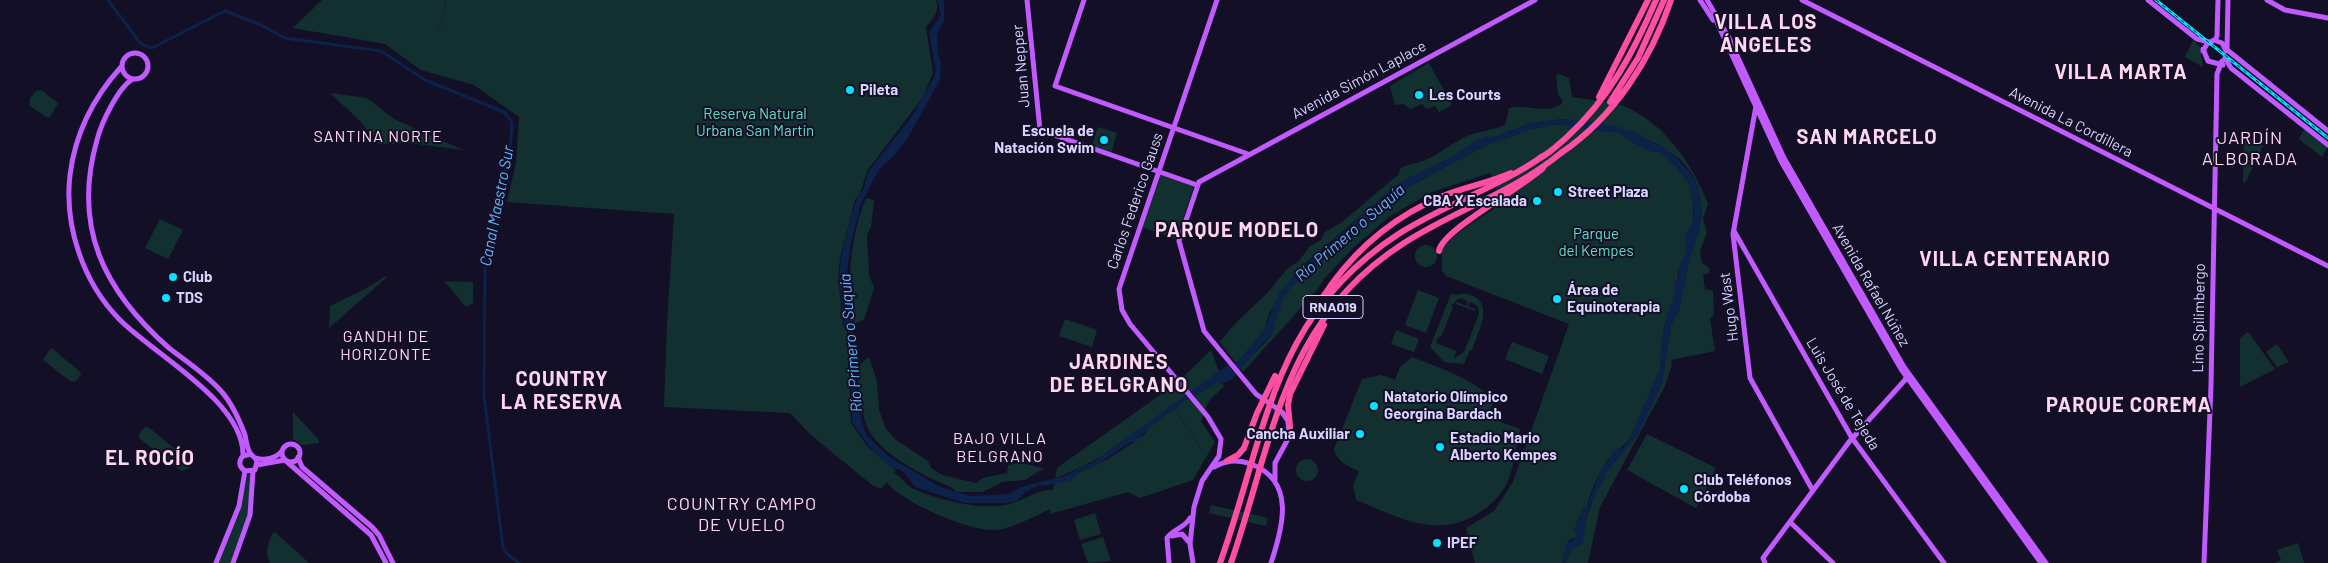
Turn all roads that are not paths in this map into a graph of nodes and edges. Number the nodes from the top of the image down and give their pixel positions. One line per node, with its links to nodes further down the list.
1 (1027, 0): 37 (main road, Juan Nepper)
2 (1084, 0): 31 (main road)
3 (1217, 0): 31 (main road, Carlos Federico Gauss)
4 (1535, 0): 34 (main road, Avenida Simón Laplace)
5 (1648, 0): 30 (highway)
6 (1656, 0): 30 (highway, RNA019)
7 (1664, 0): 28 (highway, RNA019)
8 (1671, 0): 28 (highway)
9 (1702, 0): 29 (main road, Avenida Rafael Núñez)
10 (1708, 0): 18 (main road, Avenida Rafael Núñez)
11 (1712, 0): 18 (main road)
12 (1802, 0): 39 (main road, Avenida La Cordillera)
13 (2148, 0): 19 (main road)
14 (2218, 0): 20 (main road)
15 (2228, 0): 23 (main road, Lino Spilimbergo)
16 (2267, 0): 17 (main road)
17 (2328, 18)
18 (1720, 20): 27 (main road, Avenida Rafael Núñez)
19 (2196, 39): 21 (main road); 22 (main road)
20 (2215, 40): 21 (main road); 23 (main road)
21 (2208, 42): 22 (main road)
22 (2204, 51): 23 (main road)
23 (2221, 57): 25 (main road, Lino Spilimbergo); 25 (main road); 32 (main road); 33 (main road)
24 (122, 68): 26 (main road); 26 (main road); 50 (main road)
25 (2217, 74): 39 (main road, Lino Spilimbergo)
26 (132, 79): 51 (main road)
27 (1758, 101): 29 (main road, Hugo Wast); 46 (main road, Avenida Rafael Núñez)
28 (1609, 107): 36 (highway, RNA019, bridge)
29 (1756, 107): 40 (main road, Hugo Wast); 46 (main road, Avenida Rafael Núñez)
30 (1593, 108): 35 (highway, RNA019)
31 (1173, 127): 34 (main road); 37 (main road, Carlos Federico Gauss)
32 (2328, 131)
33 (2328, 145)
34 (1248, 154): 38 (main road, Avenida Simón Laplace)
35 (1543, 156): 44 (highway, RNA019, bridge); 44 (highway, bridge)
36 (1548, 164): 41 (highway, bridge); 43 (highway, RNA019, bridge)
37 (1158, 172): 38 (main road); 56 (main road, Carlos Federico Gauss)
38 (1197, 185): 47 (main road)
39 (2214, 209): 42 (main road, Avenida La Cordillera); 78 (main road, Lino Spilimbergo)
40 (1734, 231): 48 (main road, Luis José de Tejeda); 60 (main road, Hugo Wast)
41 (1440, 251)
42 (2328, 266)
43 (1338, 300): 47 (highway, bridge); 72 (highway, RNA019, bridge)
44 (1310, 320): 45 (highway, RNA019, bridge)
45 (1302, 333): 54 (highway, bridge); 71 (highway, RNA019, bridge)
46 (1907, 376): 48 (main road); 76 (main road, Avenida Rafael Núñez); 77 (main road, Avenida Rafael Núñez)
47 (1290, 426): 59 (main road)
48 (1852, 438): 60 (main road); 75 (main road, Luis José de Tejeda)
49 (282, 451): 51 (main road); 52 (main road); 53 (main road)
50 (243, 456): 51 (main road); 57 (main road)
51 (253, 456): 55 (main road)
52 (298, 457): 53 (main road); 68 (main road)
53 (286, 460): 55 (main road); 67 (main road)
54 (1227, 461): 56 (main road); 59 (main road)
55 (257, 465): 58 (main road)
56 (1212, 468): 61 (main road)
57 (245, 471): 58 (main road); 65 (main road)
58 (253, 471): 66 (main road)
59 (1275, 480): 73 (main road)
60 (1812, 489): 62 (main road)
61 (1193, 513): 63 (main road); 69 (main road)
62 (1790, 522): 64 (main road); 74 (main road)
63 (1190, 544): 69 (main road); 70 (main road)
64 (1764, 561)
65 (216, 563)
66 (233, 563)
67 (386, 563)
68 (393, 563)
69 (1170, 563)
70 (1193, 563)
71 (1220, 563)
72 (1231, 563)
73 (1270, 563)
74 (1832, 563)
75 (1944, 563)
76 (2042, 563)
77 (2046, 563)
78 (2204, 563)

